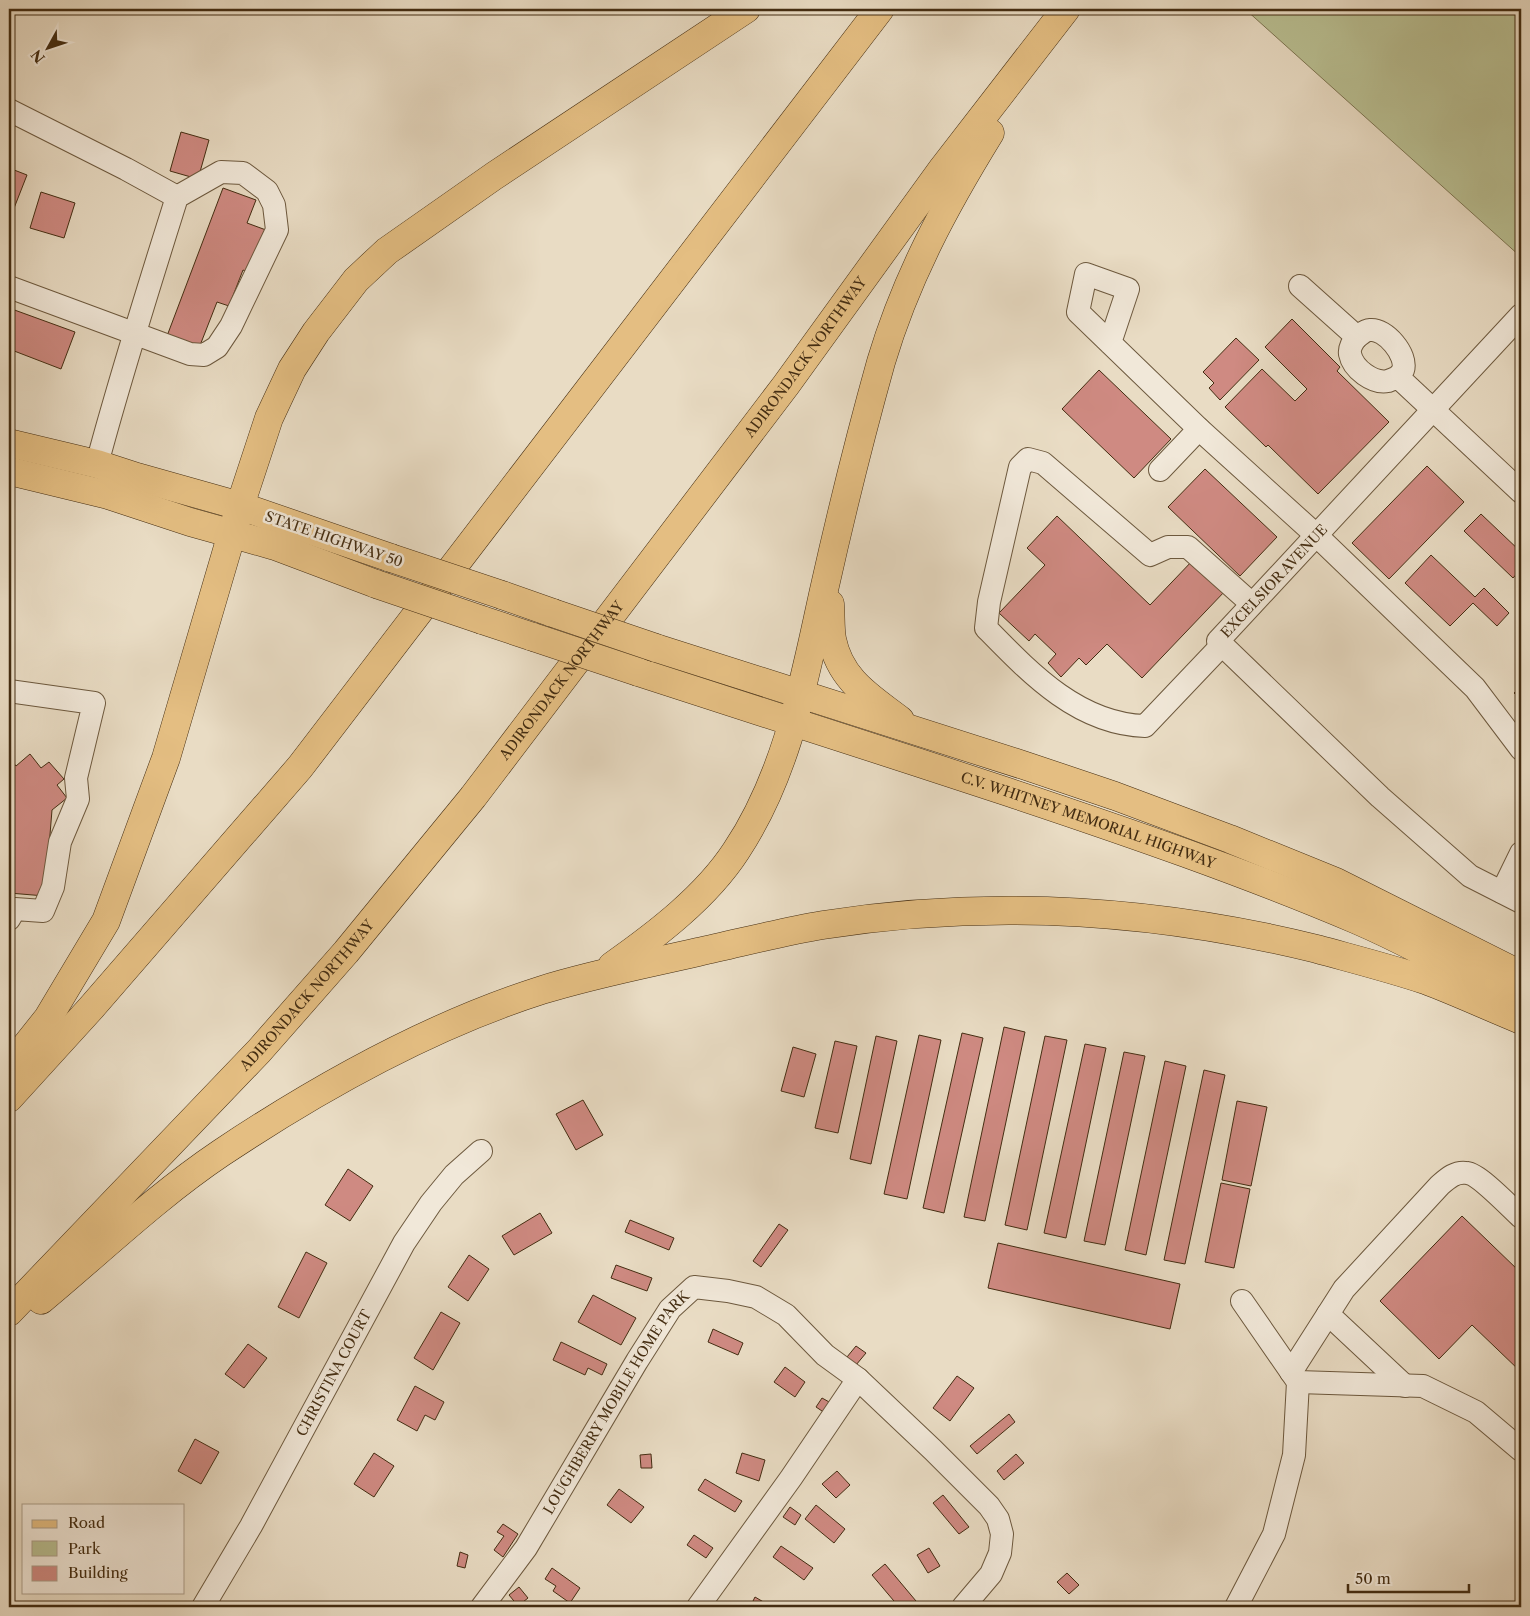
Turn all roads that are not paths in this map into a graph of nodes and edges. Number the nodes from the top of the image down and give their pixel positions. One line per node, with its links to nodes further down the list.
1 (746, 9): 20 (main road)
2 (880, 9): 41 (main road)
3 (1064, 11): 23 (main road); 45 (main road, ADIRONDACK NORTHWAY)
4 (9, 110): 5 (street)
5 (177, 197): 9 (street); 9 (street)
6 (1300, 286): 10 (street)
7 (9, 287): 9 (street)
8 (1521, 315): 13 (street, EXCELSIOR AVENUE)
9 (134, 332): 16 (street)
10 (1357, 337): 12 (street); 12 (street)
11 (1110, 342): 14 (street)
12 (1398, 376): 13 (street)
13 (1433, 409): 19 (street); 22 (street, EXCELSIOR AVENUE)
14 (1199, 429): 17 (street); 22 (street)
15 (10, 443): 16 (main road, STATE HIGHWAY 50)
16 (97, 464): 20 (main road, STATE HIGHWAY 50)
17 (1160, 470)
18 (9, 471): 21 (main road, STATE HIGHWAY 50)
19 (1521, 492)
20 (240, 506): 21 (main road); 26 (main road, STATE HIGHWAY 50, bridge)
21 (233, 534): 27 (main road, STATE HIGHWAY 50, bridge); 40 (main road)
22 (1316, 536): 24 (street, EXCELSIOR AVENUE); 32 (street)
23 (828, 573): 29 (main road); 31 (main road)
24 (1252, 604): 25 (street, EXCELSIOR AVENUE); 25 (street)
25 (1222, 645): 34 (street, EXCELSIOR AVENUE)
26 (656, 648): 29 (main road, C.V. WHITNEY MEMORIAL HIGHWAY)
27 (638, 672): 30 (main road, C.V. WHITNEY MEMORIAL HIGHWAY)
28 (9, 691): 35 (street)
29 (801, 695): 30 (main road); 31 (main road, C.V. WHITNEY MEMORIAL HIGHWAY)
30 (794, 722): 36 (main road); 38 (main road, C.V. WHITNEY MEMORIAL HIGHWAY)
31 (915, 732): 37 (main road, C.V. WHITNEY MEMORIAL HIGHWAY)
32 (1521, 749)
33 (1521, 853): 34 (street)
34 (1512, 897)
35 (9, 919)
36 (603, 973): 39 (main road); 47 (main road)
37 (1521, 975)
38 (1521, 1006)
39 (1521, 1020)
40 (9, 1067)
41 (9, 1098)
42 (481, 1151): 52 (street, CHRISTINA COURT)
43 (1521, 1217): 46 (street)
44 (1242, 1302): 48 (street)
45 (9, 1312)
46 (1328, 1314): 48 (street); 50 (street)
47 (9, 1326)
48 (1294, 1377): 50 (street); 56 (street)
49 (858, 1379): 53 (street, LOUGHBERRY MOBILE HOME PARK); 54 (street); 55 (street, LOUGHBERRY MOBILE HOME PARK)
50 (1405, 1386): 51 (street)
51 (1521, 1450)
52 (202, 1607)
53 (482, 1607)
54 (698, 1607)
55 (963, 1607)
56 (1236, 1607)

